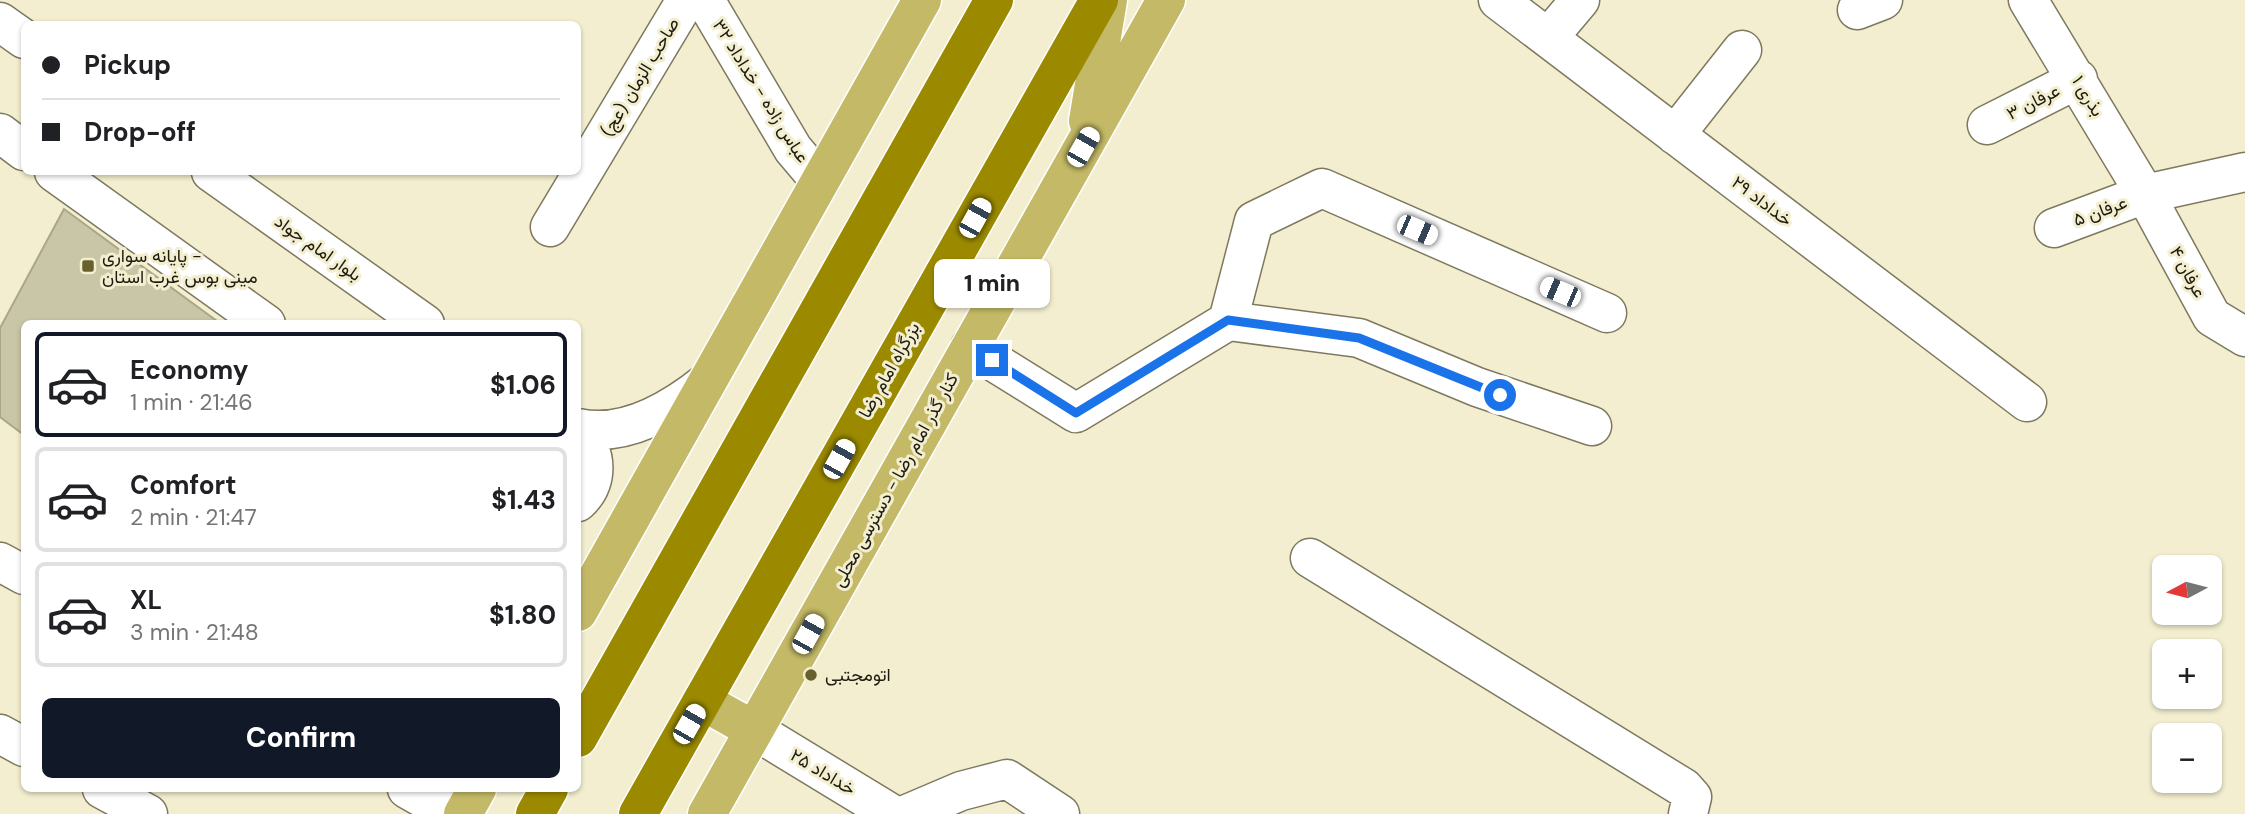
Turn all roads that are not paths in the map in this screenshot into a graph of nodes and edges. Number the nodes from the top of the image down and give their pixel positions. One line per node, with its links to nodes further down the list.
1 (686, 0): 26 (street, صاحب الزمان (عج))
2 (705, 0): 24 (street, عباس زاده - خداداد ۳۲)
3 (922, 0): 24 (main road)
4 (994, 0): 44 (highway)
5 (1098, 0): 42 (highway, بزرگراه امام رضا)
6 (1108, 0): 19 (main road)
7 (1166, 0): 19 (main road, کنار گذر امام رضا - دسترسی محلی)
8 (1498, 0): 13 (street, خداداد ۲۹)
9 (1580, 0): 13 (street)
10 (2028, 0): 15 (street, بذری ۱)
11 (0, 22): 12 (street)
12 (21, 37)
13 (1548, 38): 18 (street, خداداد ۲۹)
14 (1742, 50): 18 (street)
15 (2078, 79): 16 (street, عرفان ۳); 25 (street, بذری ۱)
16 (1987, 125)
17 (0, 133): 20 (street)
18 (1675, 135): 35 (street, خداداد ۲۹)
19 (1083, 147): 33 (main road, کنار گذر امام رضا - دسترسی محلی)
20 (21, 149)
21 (2245, 172): 25 (street, عرفان ۵)
22 (58, 175): 29 (street)
23 (215, 175): 30 (street, بلوار امام جواد)
24 (820, 181): 34 (main road)
25 (2145, 194): 27 (street, عرفان ۵); 32 (street, عرفان ۴)
26 (550, 227)
27 (2054, 228)
28 (1607, 313): 31 (street)
29 (260, 320)
30 (419, 320)
31 (1228, 320): 33 (street); 36 (street)
32 (2245, 337)
33 (970, 347): 43 (main road, کنار گذر امام رضا - دسترسی محلی)
34 (707, 382): 37 (street); 41 (main road)
35 (2027, 402)
36 (1592, 426)
37 (581, 430)
38 (581, 434): 39 (street)
39 (581, 498)
40 (1310, 558): 51 (street)
41 (581, 607)
42 (702, 701): 43 (main road); 56 (highway, بزرگراه امام رضا)
43 (754, 730): 57 (main road, کنار گذر امام رضا - دسترسی محلی); 58 (street, خداداد ۲۵)
44 (581, 733)
45 (0, 734): 46 (street)
46 (21, 745)
47 (108, 792): 52 (street)
48 (412, 792): 53 (street)
49 (475, 792): 54 (main road)
50 (547, 792): 55 (highway)
51 (1690, 806)
52 (148, 814)
53 (451, 814)
54 (463, 814)
55 (535, 814)
56 (638, 814)
57 (707, 814)
58 (892, 814)
59 (907, 814): 60 (street)
60 (1060, 814)

